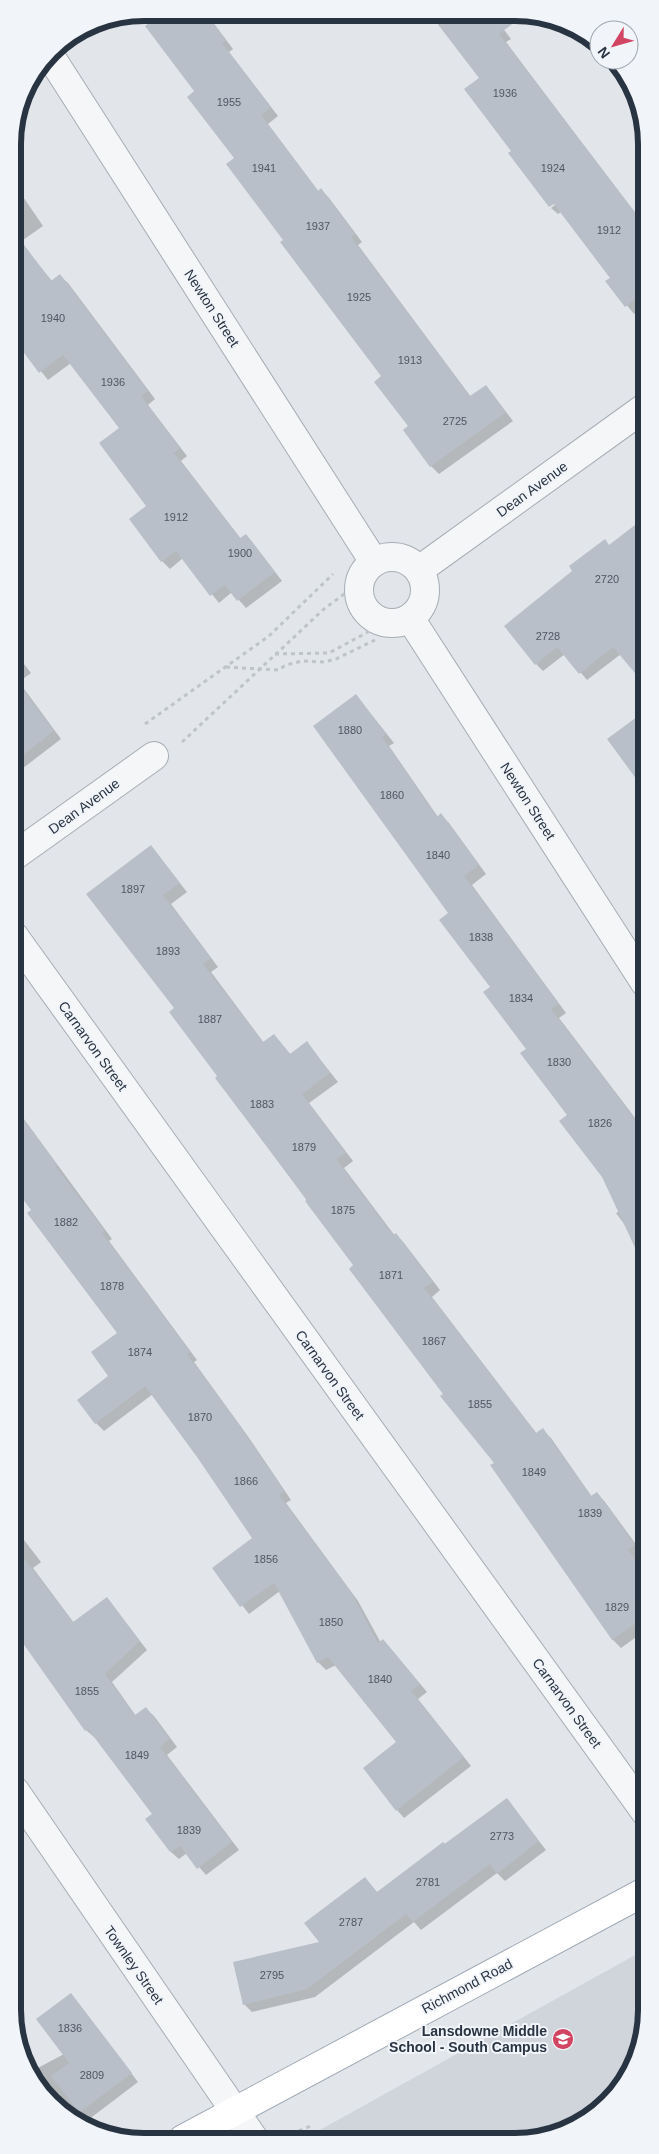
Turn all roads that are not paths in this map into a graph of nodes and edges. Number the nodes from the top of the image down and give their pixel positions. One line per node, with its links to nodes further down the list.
1 (53, 61): 4 (street, Newton Street)
2 (638, 412): 3 (street, Dean Avenue)
3 (419, 570): 4 (street); 5 (street)
4 (367, 572): 5 (street)
5 (390, 627): 9 (street, Newton Street)
6 (154, 756): 7 (street, Dean Avenue)
7 (22, 851)
8 (22, 947): 11 (street, Carnarvon Street)
9 (638, 973)
10 (21, 1801): 13 (street, Townley Street)
11 (637, 1802)
12 (637, 1896): 13 (main road, Richmond Road)
13 (235, 2110): 14 (main road, Richmond Road); 15 (street, Townley Street)
14 (194, 2133)
15 (250, 2133)

